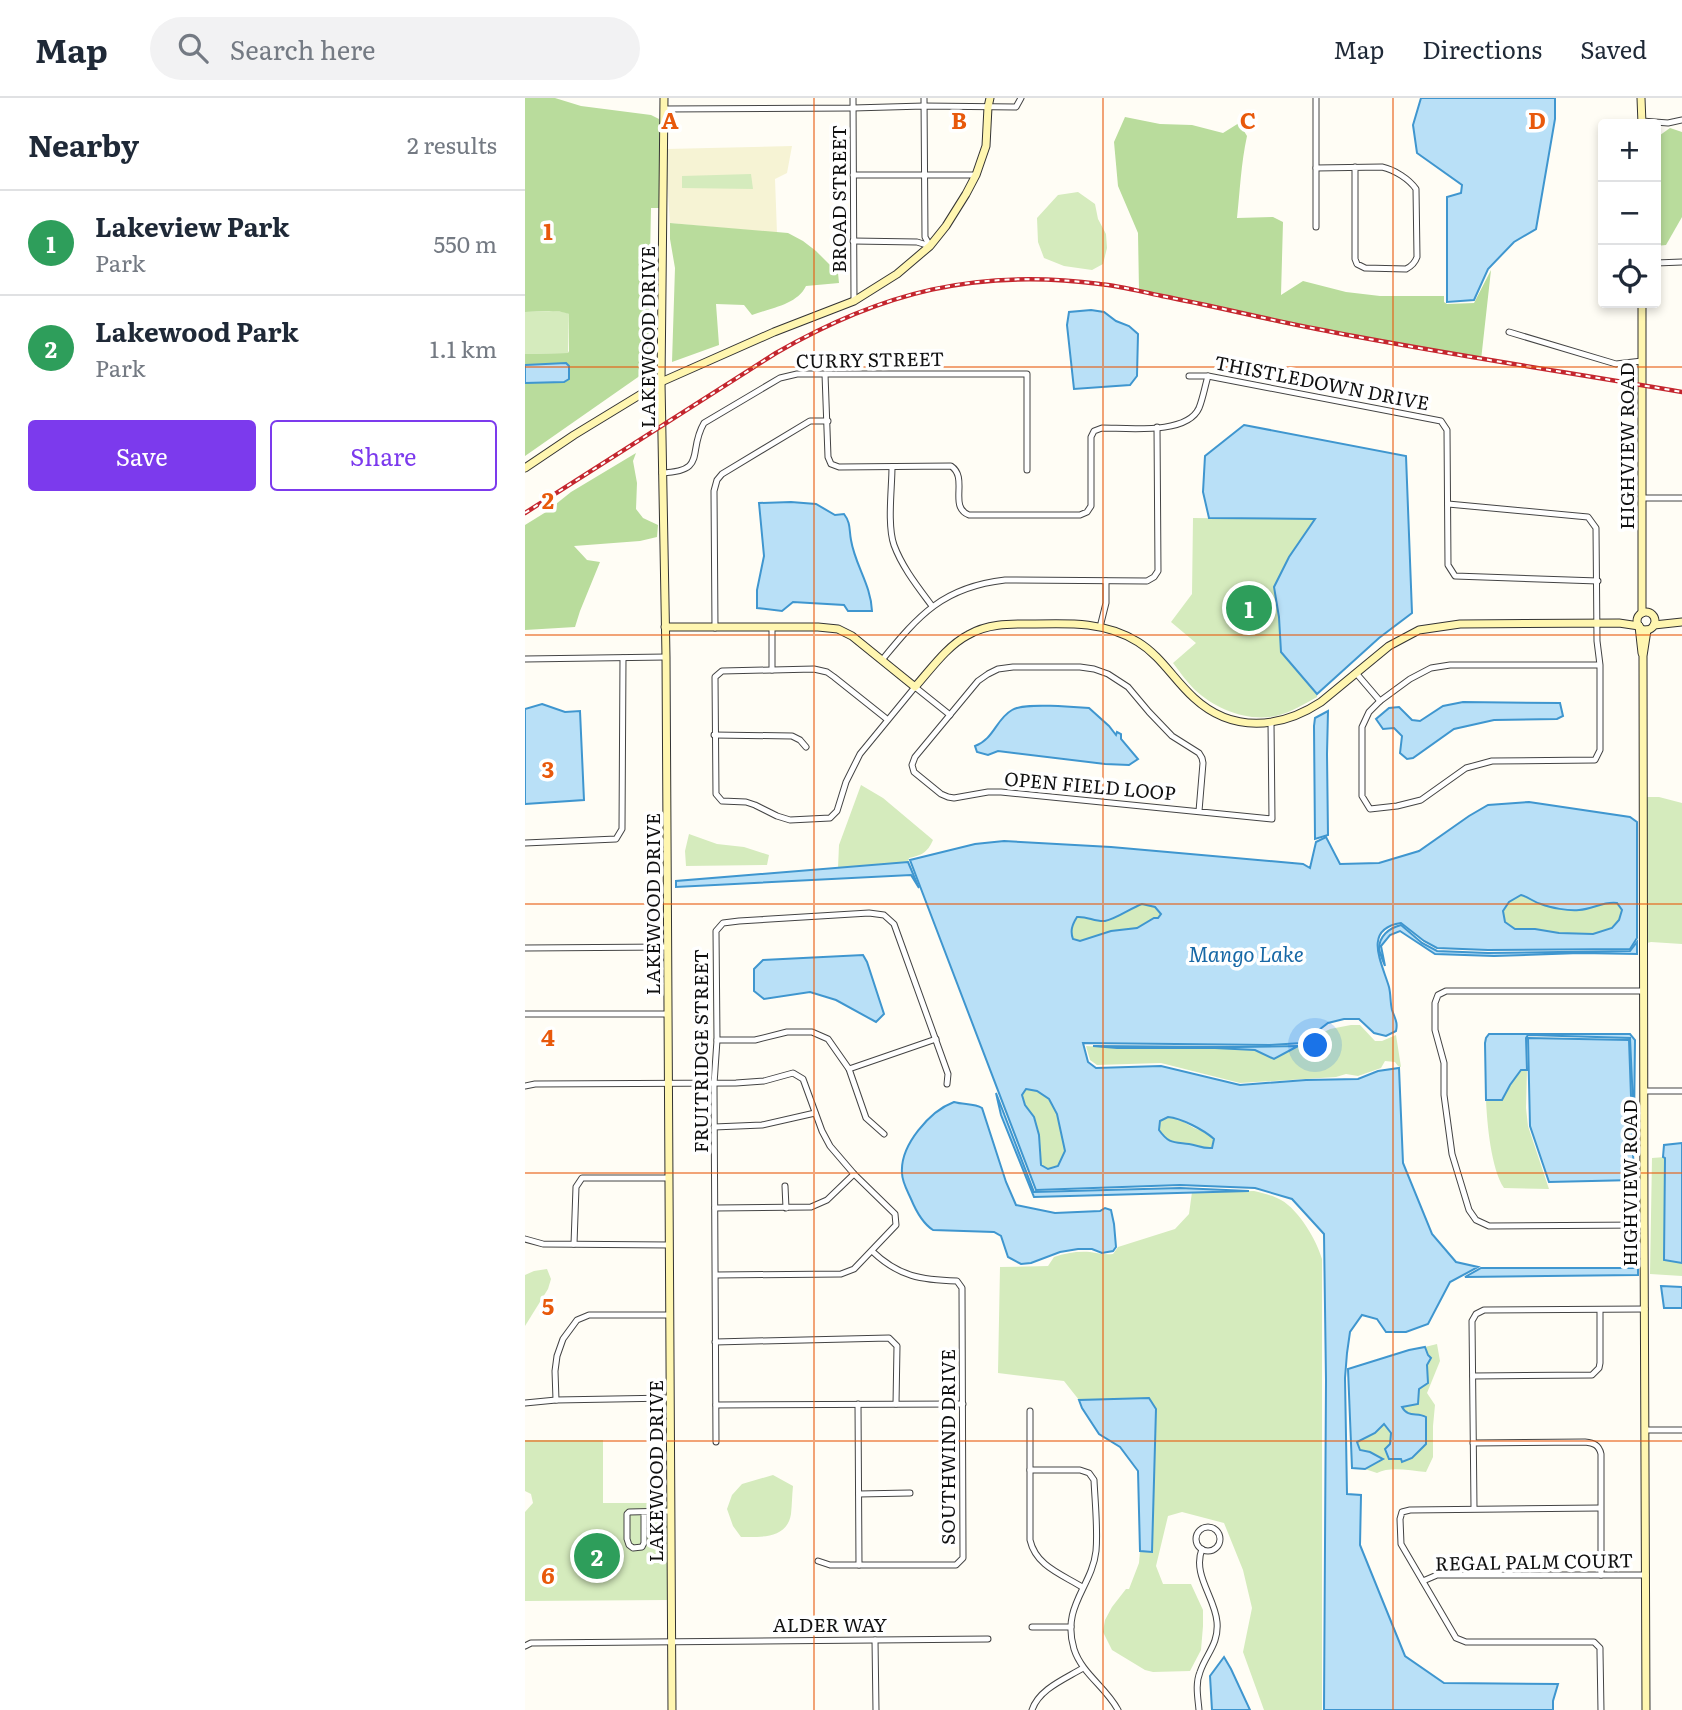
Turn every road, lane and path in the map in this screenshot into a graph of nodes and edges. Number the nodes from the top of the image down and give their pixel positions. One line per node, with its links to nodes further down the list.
1 (664, 98): 11 (street, LAKEWOOD DRIVE)
2 (853, 98): 10 (street, BROAD STREET)
3 (924, 98): 8 (street)
4 (988, 98): 9 (street)
5 (1021, 98): 9 (street)
6 (1316, 98): 16 (street)
7 (1641, 98): 12 (street)
8 (924, 106): 9 (street); 10 (street); 18 (street)
9 (988, 107): 19 (street)
10 (853, 108): 11 (street); 17 (street, BROAD STREET)
11 (664, 109): 32 (street, LAKEWOOD DRIVE)
12 (1641, 119)
13 (1682, 120): 14 (street)
14 (1661, 123)
15 (1355, 167): 15 (street); 16 (street)
16 (1316, 168): 20 (street)
17 (853, 174): 18 (street); 21 (street, BROAD STREET)
18 (924, 174): 19 (street); 22 (street)
19 (976, 175): 22 (street)
20 (1316, 228)
21 (853, 241): 22 (street); 25 (street, BROAD STREET)
22 (930, 246): 25 (street)
23 (1661, 262): 24 (street)
24 (1682, 262)
25 (854, 301): 32 (street)
26 (1642, 308): 28 (street, HIGHVIEW ROAD)
27 (1509, 332): 28 (street)
28 (1642, 361): 39 (street, HIGHVIEW ROAD)
29 (825, 374): 33 (street); 37 (street, CURRY STREET); 38 (street, CURRY STREET)
30 (1189, 376): 31 (street, THISTLEDOWN DRIVE)
31 (1208, 376): 34 (street); 41 (street, THISTLEDOWN DRIVE)
32 (661, 382): 36 (street); 38 (street, LAKEWOOD DRIVE)
33 (828, 421): 35 (street); 55 (street)
34 (1157, 428): 35 (street); 42 (street)
35 (893, 467): 45 (street)
36 (525, 468)
37 (1027, 470)
38 (662, 473): 54 (street, LAKEWOOD DRIVE)
39 (1642, 498): 40 (street); 44 (street, HIGHVIEW ROAD)
40 (1682, 498)
41 (1448, 504): 43 (street); 43 (street, THISTLEDOWN DRIVE)
42 (1105, 581): 45 (street); 52 (street)
43 (1598, 581): 49 (street)
44 (1643, 589): 46 (street, HIGHVIEW ROAD); 47 (street, HIGHVIEW ROAD)
45 (932, 606): 59 (street)
46 (1640, 614): 47 (street); 50 (street); 53 (street, HIGHVIEW ROAD)
47 (1652, 614): 48 (street); 53 (street, HIGHVIEW ROAD)
48 (1680, 622): 53 (street)
49 (1598, 623): 50 (street); 60 (street); 62 (street)
50 (1619, 623): 53 (street)
51 (772, 627): 55 (street); 59 (street); 61 (street)
52 (1100, 627): 63 (street); 67 (street)
53 (1645, 627): 74 (street, HIGHVIEW ROAD)
54 (665, 628): 55 (street); 56 (street, LAKEWOOD DRIVE)
55 (715, 628)
56 (666, 657): 57 (street); 72 (street, LAKEWOOD DRIVE)
57 (623, 658): 58 (street); 71 (street)
58 (525, 659)
59 (882, 660): 63 (street)
60 (1600, 665): 64 (street); 64 (street)
61 (772, 670): 66 (street); 68 (street)
62 (1356, 673): 64 (street); 67 (street)
63 (915, 687): 65 (street); 66 (street)
64 (1380, 701)
65 (950, 715): 70 (street, OPEN FIELD LOOP); 70 (street, OPEN FIELD LOOP)
66 (888, 720): 68 (street)
67 (1271, 723): 70 (street, OPEN FIELD LOOP)
68 (714, 735): 69 (street)
69 (806, 747)
70 (1199, 811)
71 (525, 843)
72 (668, 947): 73 (street); 76 (street, LAKEWOOD DRIVE)
73 (525, 948)
74 (1644, 991): 84 (street, HIGHVIEW ROAD); 94 (street)
75 (525, 1014): 76 (street)
76 (668, 1014): 80 (street, LAKEWOOD DRIVE)
77 (936, 1039): 78 (street, FRUITRIDGE STREET); 79 (street); 82 (street, FRUITRIDGE STREET)
78 (717, 1040): 79 (street); 81 (street, FRUITRIDGE STREET)
79 (849, 1069): 88 (street)
80 (668, 1084): 81 (street); 83 (street); 90 (street, LAKEWOOD DRIVE)
81 (714, 1084): 86 (street); 87 (street, FRUITRIDGE STREET)
82 (947, 1084)
83 (525, 1086)
84 (1645, 1091): 85 (street); 94 (street, HIGHVIEW ROAD)
85 (1682, 1091)
86 (815, 1113): 87 (street); 89 (street)
87 (714, 1127): 92 (street, FRUITRIDGE STREET)
88 (884, 1134)
89 (854, 1174): 93 (street); 98 (street)
90 (669, 1178): 96 (street); 97 (street, LAKEWOOD DRIVE)
91 (785, 1186): 93 (street)
92 (715, 1208): 93 (street); 99 (street, FRUITRIDGE STREET)
93 (786, 1208)
94 (1644, 1225): 100 (street, HIGHVIEW ROAD)
95 (525, 1240): 96 (street)
96 (574, 1244): 97 (street)
97 (669, 1245): 102 (street, LAKEWOOD DRIVE)
98 (872, 1251): 99 (street); 110 (street, SOUTHWIND DRIVE)
99 (716, 1275): 103 (street, FRUITRIDGE STREET)
100 (1645, 1309): 101 (street); 113 (street, HIGHVIEW ROAD)
101 (1600, 1310): 104 (street); 104 (street)
102 (670, 1315): 105 (street, LAKEWOOD DRIVE); 106 (street)
103 (715, 1342): 109 (street); 111 (street, FRUITRIDGE STREET)
104 (1472, 1376): 116 (street)
105 (670, 1398): 106 (street); 122 (street, LAKEWOOD DRIVE)
106 (557, 1400): 107 (street)
107 (525, 1403)
108 (858, 1404): 109 (street); 111 (street); 119 (street)
109 (897, 1404): 110 (street)
110 (963, 1404): 126 (street, SOUTHWIND DRIVE)
111 (716, 1405): 115 (street, FRUITRIDGE STREET)
112 (1030, 1411): 117 (street)
113 (1645, 1430): 114 (street); 128 (street, HIGHVIEW ROAD)
114 (1682, 1430)
115 (716, 1442)
116 (1473, 1443): 120 (street); 121 (street)
117 (1030, 1470): 130 (street); 130 (street)
118 (910, 1493): 119 (street)
119 (859, 1494): 126 (street)
120 (1474, 1508): 121 (street); 129 (street)
121 (1600, 1508): 127 (street)
122 (671, 1511): 123 (street); 135 (street, LAKEWOOD DRIVE)
123 (644, 1512): 123 (street)
124 (1202, 1549): 124 (street); 142 (street)
125 (818, 1561): 126 (street, SOUTHWIND DRIVE)
126 (859, 1565)
127 (1601, 1575): 128 (street, REGAL PALM COURT); 129 (street, REGAL PALM COURT)
128 (1646, 1575): 144 (street, HIGHVIEW ROAD)
129 (1423, 1581): 143 (street)
130 (1082, 1587): 132 (street)
131 (1032, 1627): 132 (street)
132 (1071, 1627): 137 (street)
133 (988, 1639): 134 (street, ALDER WAY)
134 (875, 1640): 135 (street, ALDER WAY); 139 (street)
135 (672, 1642): 136 (street, ALDER WAY); 138 (street, LAKEWOOD DRIVE)
136 (525, 1646)
137 (1083, 1668): 140 (street); 141 (street)
138 (672, 1710)
139 (876, 1710)
140 (1032, 1710)
141 (1118, 1710)
142 (1199, 1710)
143 (1601, 1710)
144 (1646, 1710)

